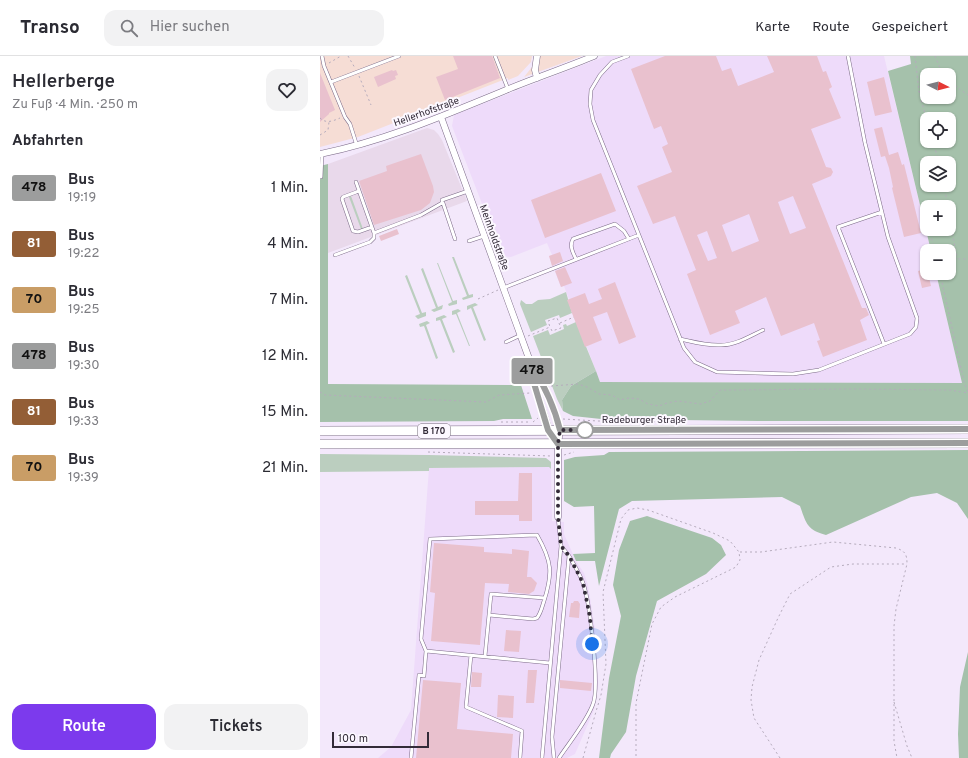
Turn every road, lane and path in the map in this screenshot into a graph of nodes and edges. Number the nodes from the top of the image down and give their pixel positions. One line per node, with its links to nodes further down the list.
1 (322, 56): 12 (lane)
2 (341, 56): 12 (path)
3 (348, 56): 14 (path)
4 (399, 56): 14 (lane)
5 (495, 56): 18 (lane)
6 (537, 56): 15 (street)
7 (593, 56): 15 (street, Hellerhofstraße)
8 (628, 56): 38 (lane)
9 (848, 56): 35 (lane)
10 (915, 56): 19 (path)
11 (935, 56): 13 (path)
12 (324, 66): 16 (lane)
13 (941, 68)
14 (357, 72): 16 (lane); 21 (path)
15 (537, 78): 18 (street, Hellerhofstraße)
16 (331, 82): 23 (lane)
17 (958, 88): 20 (path)
18 (508, 89): 24 (street, Hellerhofstraße)
19 (919, 92): 22 (path)
20 (968, 95)
21 (371, 106)
22 (925, 112)
23 (345, 117): 26 (path); 28 (lane)
24 (441, 117): 28 (street, Hellerhofstraße); 33 (street, Meinholdstraße)
25 (320, 118): 26 (path)
26 (330, 122): 27 (path)
27 (320, 135)
28 (357, 146): 29 (street, Hellerhofstraße)
29 (321, 154): 30 (lane)
30 (321, 177)
31 (356, 182): 32 (lane)
32 (359, 191): 36 (lane); 36 (lane)
33 (468, 191): 34 (lane); 39 (street, Meinholdstraße)
34 (442, 204): 37 (lane); 41 (lane)
35 (882, 212): 58 (lane); 58 (lane)
36 (372, 227): 37 (lane)
37 (374, 233): 44 (lane)
38 (639, 235): 42 (lane); 56 (lane)
39 (484, 236): 43 (lane); 49 (street, Meinholdstraße)
40 (953, 236): 46 (path)
41 (455, 239)
42 (629, 239): 45 (lane); 45 (lane)
43 (469, 241)
44 (335, 255)
45 (576, 259): 49 (lane)
46 (957, 259): 47 (path)
47 (968, 259)
48 (942, 280): 63 (path)
49 (504, 288): 50 (path); 55 (street, Meinholdstraße)
50 (478, 299)
51 (574, 317): 52 (path)
52 (559, 323): 53 (path); 53 (path)
53 (550, 327): 55 (path)
54 (763, 330): 56 (lane)
55 (521, 337): 57 (lane); 59 (street, Meinholdstraße)
56 (680, 339): 58 (lane)
57 (506, 342)
58 (884, 344)
59 (531, 364): 69 (street, Meinholdstraße); 70 (street, Meinholdstraße)
60 (548, 386): 63 (path)
61 (320, 392): 62 (path)
62 (534, 392)
63 (968, 393)
64 (537, 418): 66 (path)
65 (590, 420): 67 (path)
66 (495, 423)
67 (590, 424)
68 (968, 429): 70 (main road, Radeburger Straße / B 170)
69 (548, 430): 70 (main road, Radeburger Straße / B 170); 71 (main road, Radeburger Straße / B 170); 74 (street, Meinholdstraße)
70 (560, 430): 74 (street, Meinholdstraße)
71 (320, 431)
72 (968, 443): 74 (main road, B 170)
73 (320, 444): 74 (main road, B 170)
74 (558, 444): 75 (street)
75 (558, 517): 76 (lane)
76 (561, 546): 78 (lane); 85 (lane)
77 (739, 552): 79 (path); 92 (path); 93 (path)
78 (569, 556): 90 (lane); 91 (lane)
79 (907, 564): 86 (path); 94 (path)
80 (545, 598): 81 (lane); 81 (lane); 82 (lane)
81 (489, 615): 84 (lane)
82 (426, 650): 83 (lane); 87 (lane)
83 (471, 655): 84 (lane); 88 (lane)
84 (485, 656): 85 (lane)
85 (550, 663): 89 (lane)
86 (893, 700): 95 (path); 96 (path)
87 (411, 758)
88 (520, 758)
89 (542, 758)
90 (554, 758)
91 (559, 758)
92 (583, 758)
93 (636, 758)
94 (780, 758)
95 (897, 758)
96 (912, 758)

